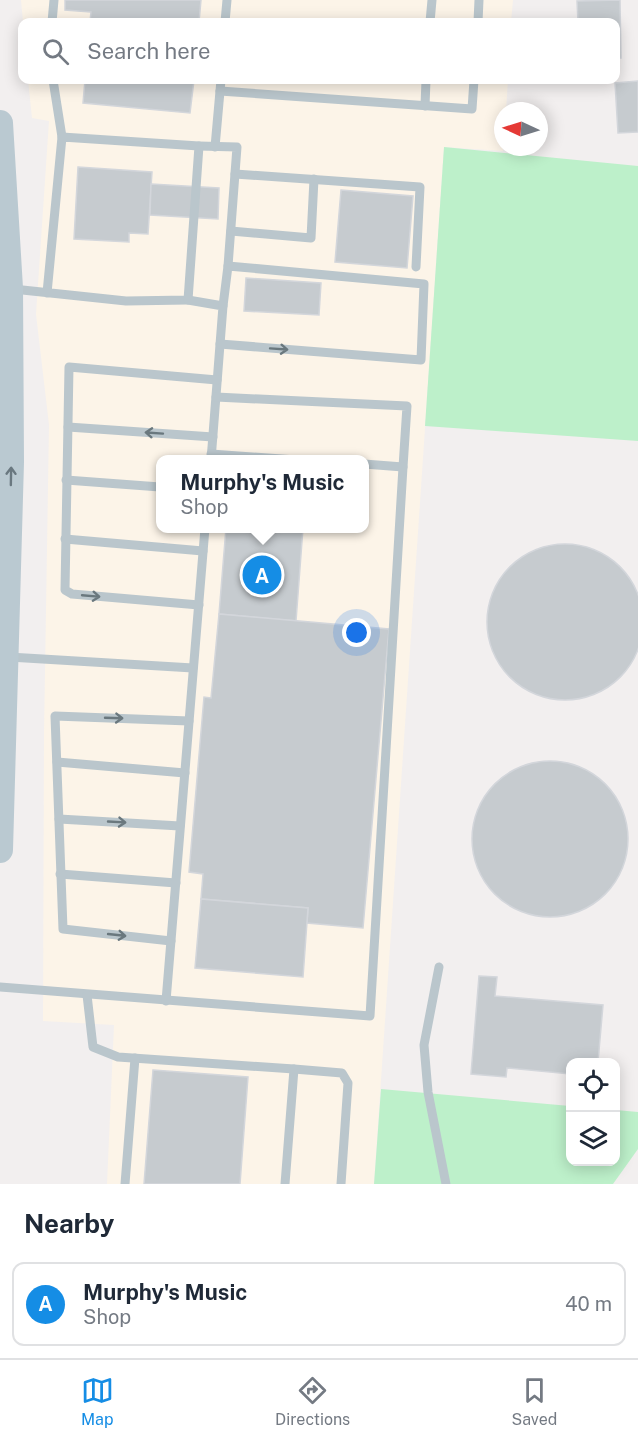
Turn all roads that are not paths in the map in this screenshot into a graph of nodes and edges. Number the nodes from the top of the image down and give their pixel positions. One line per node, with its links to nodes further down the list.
1 (54, 0): 5 (lane)
2 (227, 0): 6 (lane)
3 (432, 0): 7 (lane)
4 (479, 0): 8 (lane)
5 (52, 18)
6 (225, 18)
7 (430, 18)
8 (478, 18)
9 (54, 84): 16 (lane)
10 (220, 84): 13 (lane)
11 (426, 84): 14 (lane)
12 (474, 84): 14 (lane)
13 (220, 91): 14 (lane); 18 (lane)
14 (425, 106)
15 (0, 123): 24 (main road)
16 (62, 137): 17 (lane); 25 (lane)
17 (199, 146): 18 (lane); 26 (lane)
18 (215, 147): 19 (lane)
19 (235, 174): 20 (lane); 21 (lane)
20 (314, 179): 21 (lane); 23 (lane)
21 (231, 231): 22 (lane)
22 (228, 266): 27 (lane); 28 (lane, one-way to 22)
23 (416, 267)
24 (10, 288): 25 (lane); 42 (main road, one-way to 24)
25 (47, 293): 26 (lane)
26 (188, 300): 27 (lane)
27 (223, 306): 28 (lane)
28 (220, 344): 29 (lane)
29 (217, 380): 30 (lane); 31 (lane)
30 (216, 398): 32 (lane); 35 (lane)
31 (68, 427): 32 (lane, one-way to 31); 36 (lane)
32 (213, 437): 33 (lane)
33 (211, 455)
34 (369, 464): 35 (lane)
35 (404, 467): 56 (lane)
36 (66, 480): 37 (lane); 39 (lane)
37 (156, 487)
38 (205, 533): 40 (lane)
39 (65, 539): 40 (lane); 41 (lane, one-way to 41)
40 (203, 551): 41 (lane)
41 (199, 604): 43 (lane)
42 (6, 657): 43 (lane); 49 (main road)
43 (194, 668): 44 (lane)
44 (189, 721): 45 (lane, one-way to 44); 46 (lane)
45 (57, 762): 46 (lane); 47 (lane)
46 (185, 773): 48 (lane)
47 (59, 819): 48 (lane, one-way to 48); 50 (lane)
48 (180, 826): 51 (lane)
49 (0, 849)
50 (60, 874): 51 (lane); 52 (lane, one-way to 52)
51 (176, 883): 52 (lane)
52 (171, 941): 56 (lane)
53 (439, 967): 62 (lane)
54 (0, 987): 55 (lane)
55 (87, 995): 56 (lane); 57 (lane)
56 (166, 1001)
57 (135, 1058): 58 (lane); 59 (lane)
58 (294, 1069): 60 (lane); 61 (lane)
59 (125, 1184)
60 (285, 1184)
61 (341, 1184)
62 (446, 1184)

